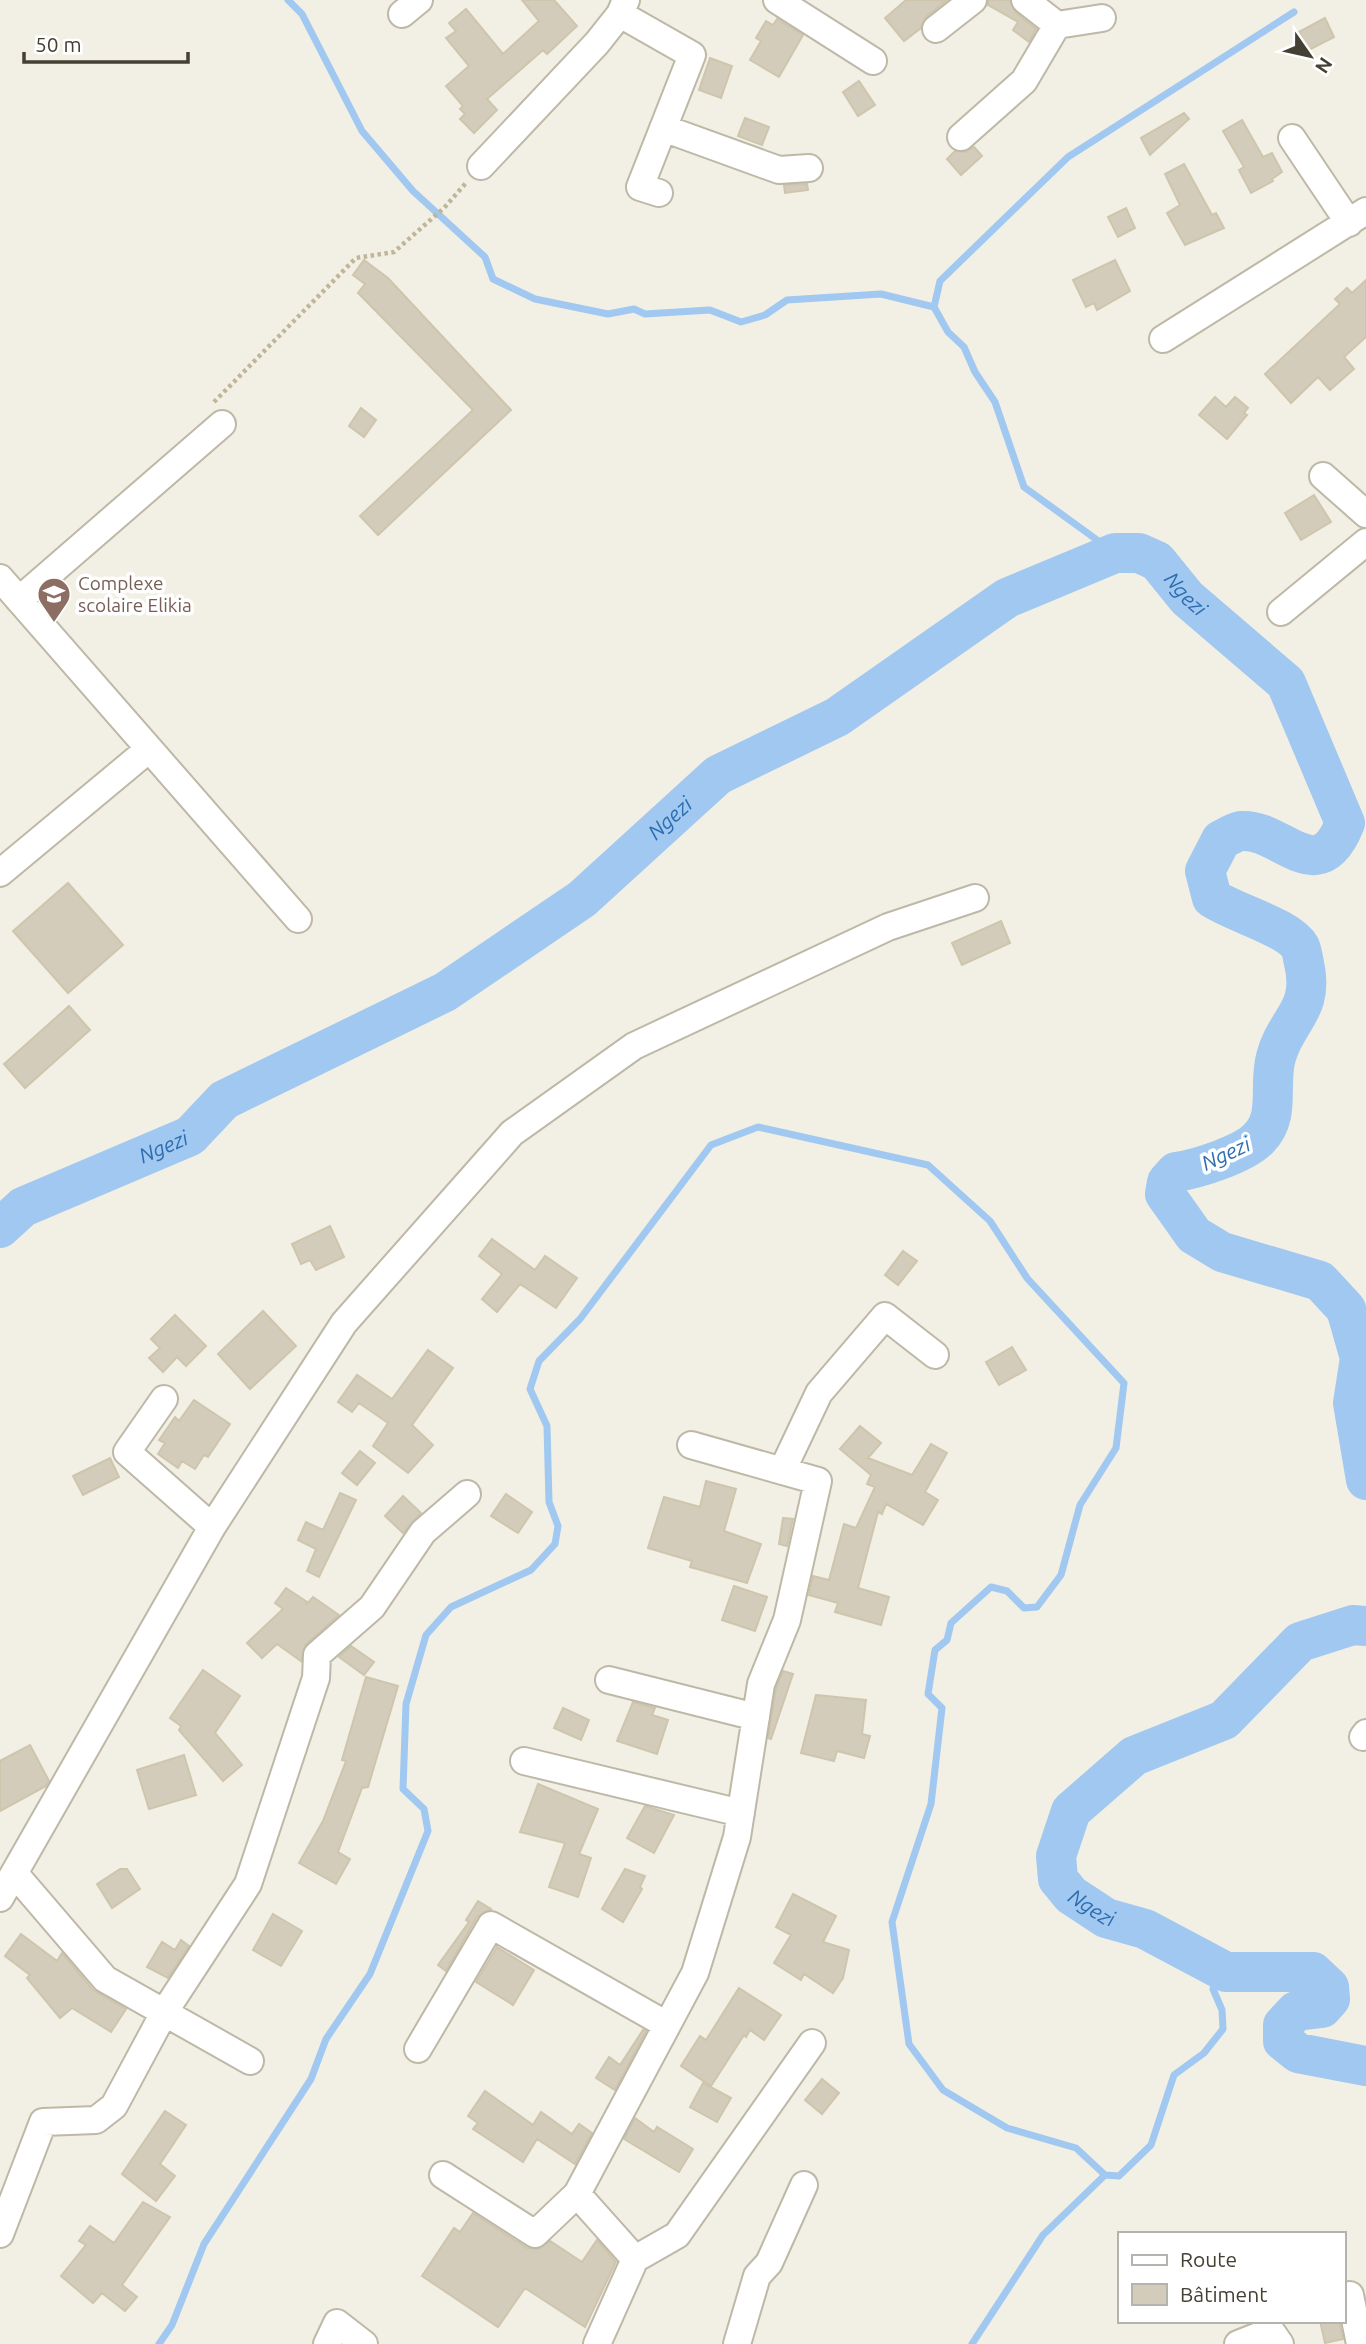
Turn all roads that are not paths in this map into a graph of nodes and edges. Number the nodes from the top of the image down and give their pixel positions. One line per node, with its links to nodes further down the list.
1 (777, 0): 8 (street)
2 (972, 0): 7 (street)
3 (1025, 0): 6 (street)
4 (623, 7): 9 (street); 12 (street)
5 (1102, 18): 6 (street)
6 (1057, 24): 10 (street)
7 (936, 29)
8 (873, 61)
9 (663, 128): 13 (street); 14 (street)
10 (961, 137)
11 (1292, 138): 15 (street)
12 (481, 166)
13 (809, 168)
14 (659, 192)
15 (1357, 217): 16 (street)
16 (1163, 339)
17 (213, 432): 22 (street)
18 (1323, 476): 19 (street)
19 (1366, 514)
20 (1366, 542): 23 (street)
21 (0, 578): 22 (street)
22 (19, 600): 24 (street)
23 (1280, 612)
24 (149, 749): 25 (street); 27 (street)
25 (0, 873)
26 (975, 898): 33 (street)
27 (298, 919)
28 (935, 1355): 31 (street)
29 (164, 1399): 33 (street)
30 (691, 1445): 31 (street)
31 (782, 1471): 35 (street)
32 (467, 1494): 40 (street)
33 (212, 1527): 38 (street)
34 (609, 1680): 35 (street)
35 (756, 1717): 37 (street)
36 (524, 1761): 37 (street)
37 (741, 1813): 41 (street)
38 (15, 1874): 39 (street); 40 (street)
39 (0, 1898)
40 (165, 2011): 44 (street); 48 (street)
41 (667, 2025): 43 (street); 47 (street)
42 (812, 2043): 49 (street)
43 (418, 2049)
44 (250, 2061)
45 (443, 2175): 47 (street)
46 (804, 2185): 54 (street)
47 (578, 2194): 49 (street)
48 (0, 2234)
49 (635, 2259): 53 (street)
50 (1350, 2295): 57 (street)
51 (327, 2344): 52 (street)
52 (364, 2344)
53 (597, 2344)
54 (737, 2344)
55 (1238, 2344): 56 (street)
56 (1280, 2344)
57 (1360, 2344)

